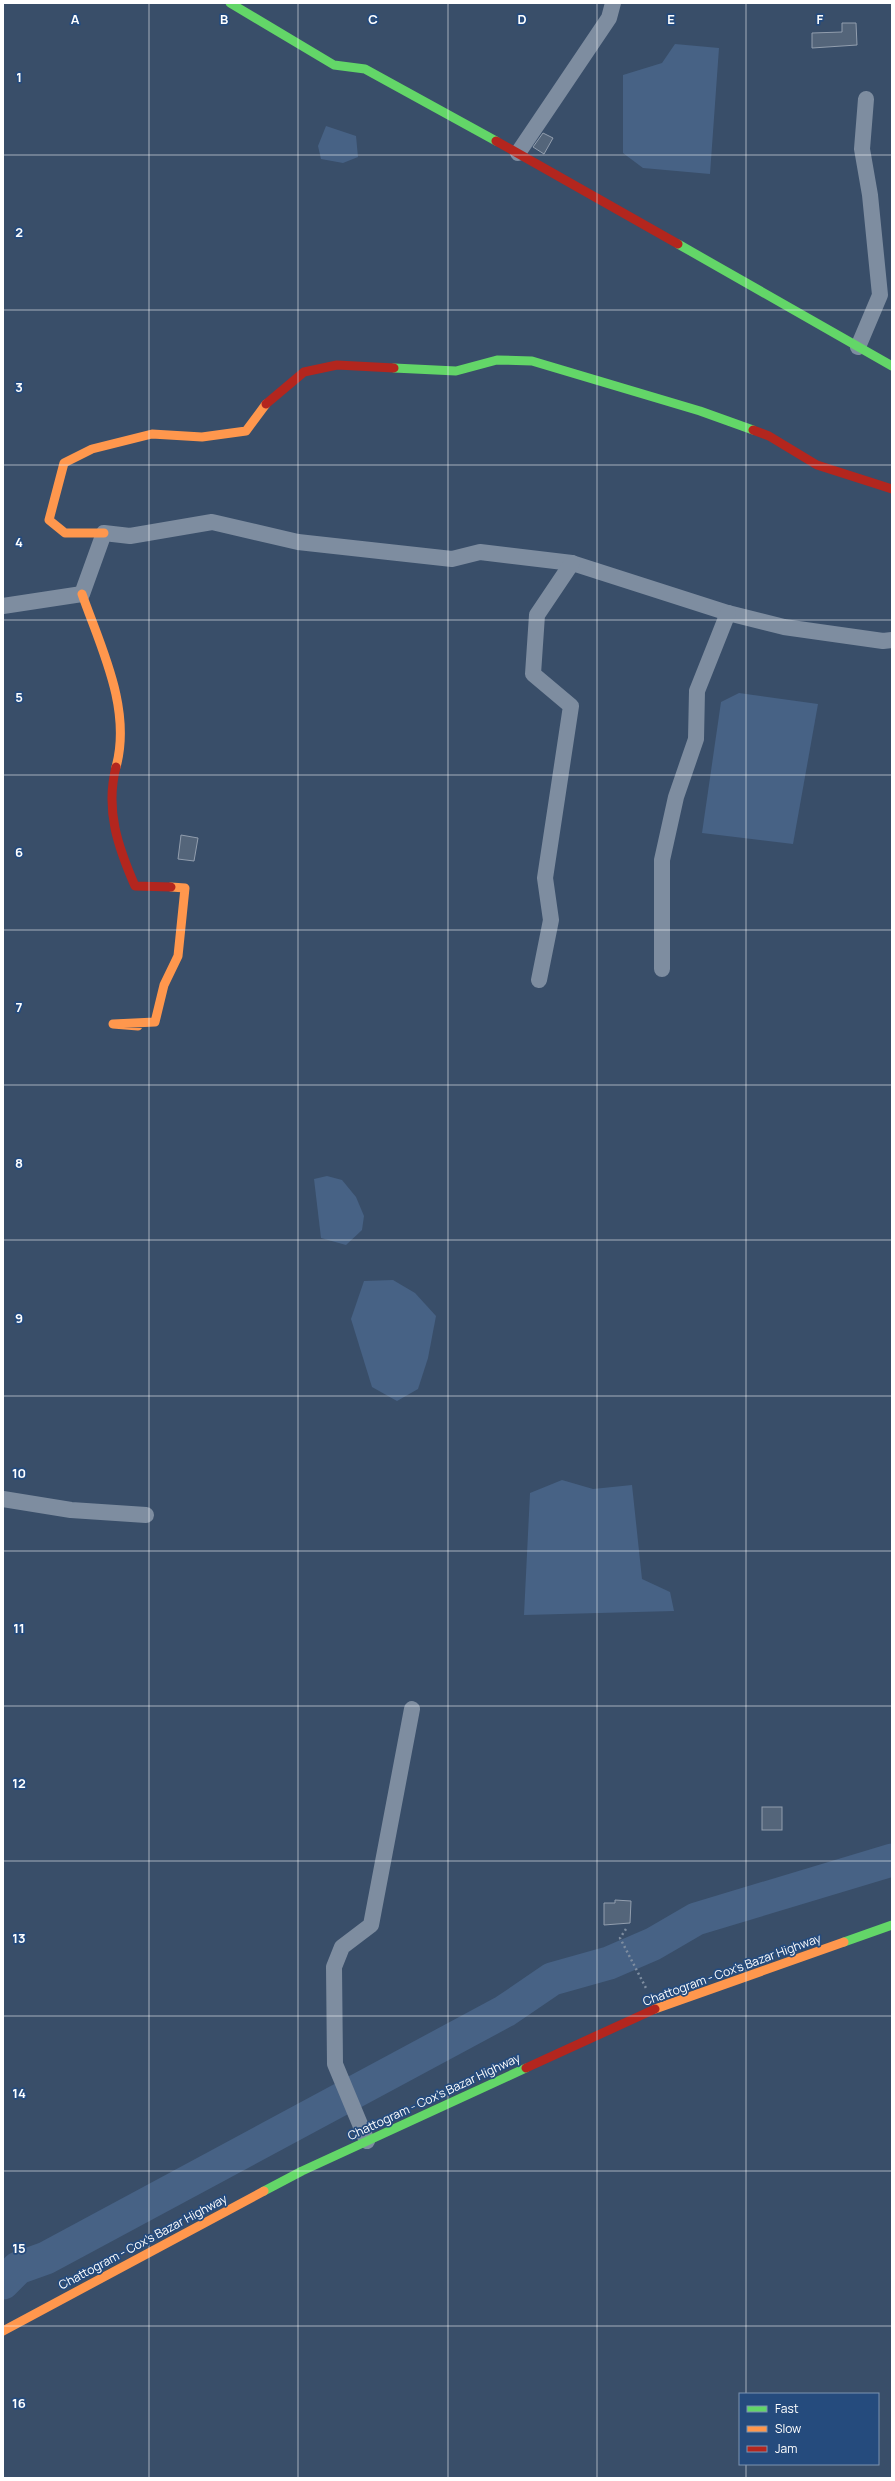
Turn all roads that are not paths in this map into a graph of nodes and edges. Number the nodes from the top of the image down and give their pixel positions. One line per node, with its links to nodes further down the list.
1 (230, 3): 4 (main road)
2 (612, 3): 4 (street)
3 (866, 99): 5 (street)
4 (518, 153): 5 (main road)
5 (858, 347): 6 (main road)
6 (892, 366)
7 (892, 489): 8 (main road)
8 (104, 533): 9 (street); 10 (street)
9 (572, 563): 12 (street); 15 (street)
10 (82, 594): 11 (street); 16 (main road)
11 (3, 606)
12 (728, 614): 13 (street); 14 (street)
13 (892, 640)
14 (662, 969)
15 (539, 980)
16 (138, 1026)
17 (3, 1499): 18 (street)
18 (146, 1515)
19 (412, 1709): 21 (street)
20 (892, 1925): 21 (main road, Chattogram - Cox's Bazar Highway)
21 (367, 2141): 22 (main road, Chattogram - Cox's Bazar Highway)
22 (3, 2331)

